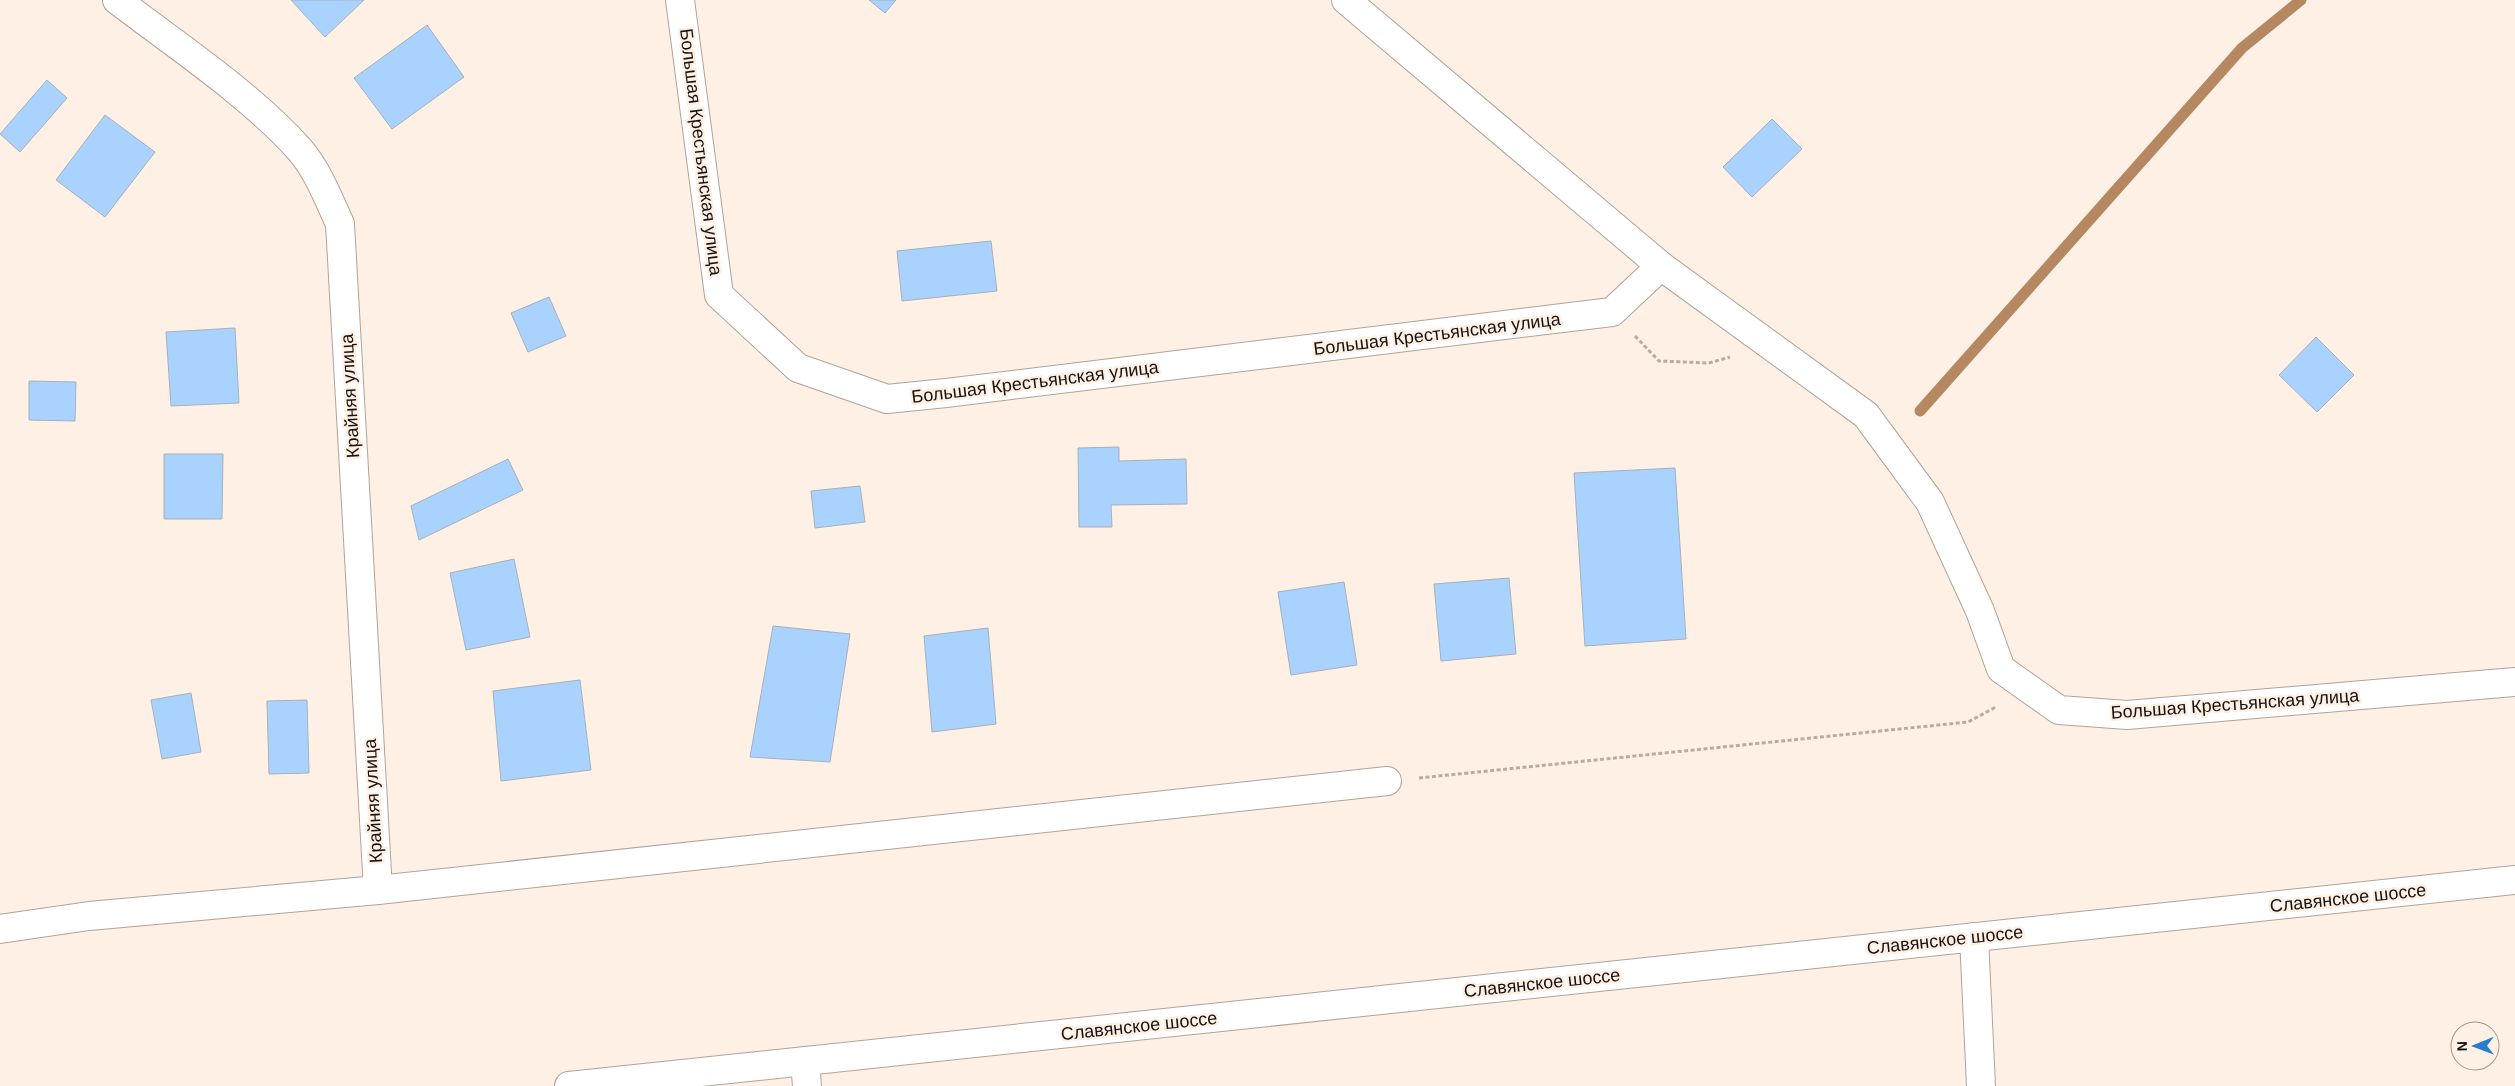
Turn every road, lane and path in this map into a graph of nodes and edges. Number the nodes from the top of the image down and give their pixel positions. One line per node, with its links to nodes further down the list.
1 (117, 0): 11 (street, Крайняя улица)
2 (680, 0): 5 (street, Большая Крестьянская улица)
3 (1346, 0): 4 (street, Большая Крестьянская улица)
4 (1661, 266): 5 (street); 6 (street, Большая Крестьянская улица)
5 (1612, 312): 6 (path)
6 (1770, 345): 8 (street, Большая Крестьянская улица)
7 (2515, 682): 8 (street, Большая Крестьянская улица)
8 (2029, 688): 9 (path)
9 (1387, 781): 11 (street)
10 (2515, 880): 13 (street, Славянское шоссе)
11 (378, 890): 12 (street)
12 (0, 929)
13 (1974, 937): 14 (street, Славянское шоссе); 16 (street)
14 (806, 1073): 15 (street, Славянское шоссе)
15 (569, 1086)
16 (1981, 1086)

